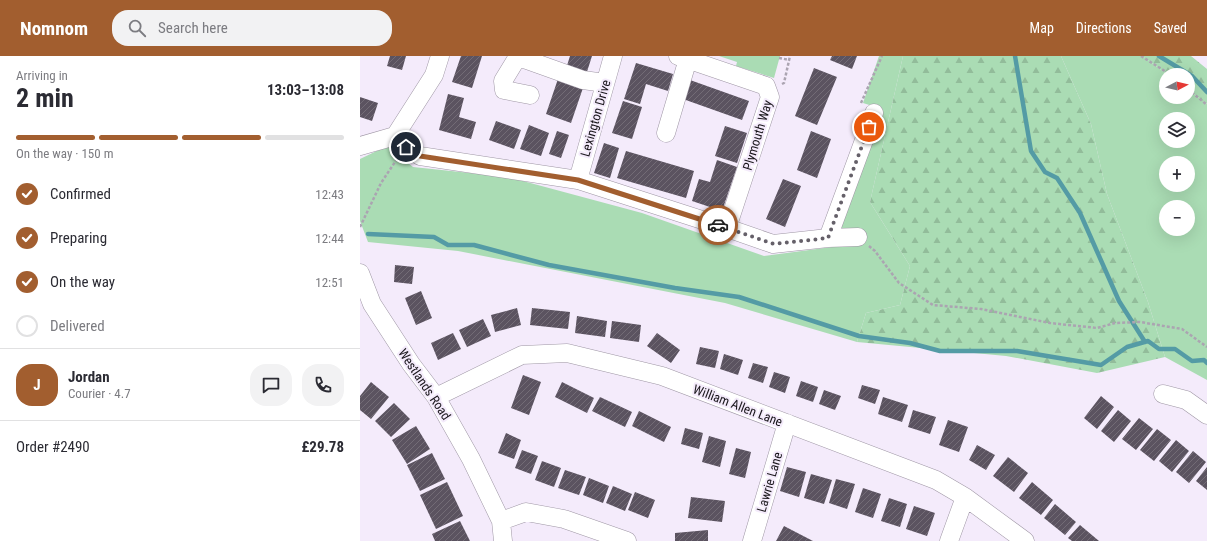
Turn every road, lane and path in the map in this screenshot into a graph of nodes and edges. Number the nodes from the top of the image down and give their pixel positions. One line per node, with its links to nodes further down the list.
1 (440, 56): 17 (street)
2 (613, 56): 10 (street, Lexington Drive)
3 (790, 56): 8 (path)
4 (882, 56): 15 (path)
5 (1141, 56): 9 (path)
6 (683, 58): 11 (street, Plymouth Way); 16 (street)
7 (779, 58): 8 (path)
8 (790, 60): 11 (path)
9 (1160, 68)
10 (605, 83): 13 (street); 19 (street, Lexington Drive)
11 (766, 86): 21 (street, Plymouth Way)
12 (1195, 95): 14 (path)
13 (530, 96)
14 (1207, 105)
15 (874, 113): 23 (street)
16 (666, 133)
17 (401, 141): 18 (street); 19 (street); 20 (path)
18 (360, 146)
19 (578, 180): 21 (street)
20 (360, 227)
21 (727, 228): 23 (street)
22 (858, 236): 23 (street); 26 (path)
23 (828, 238)
24 (360, 273): 25 (street, Westlands Road)
25 (366, 306): 28 (street, Westlands Road)
26 (1207, 347)
27 (1163, 394): 29 (street)
28 (436, 397): 30 (street, William Allen Lane); 32 (street, Westlands Road)
29 (1207, 416)
30 (787, 423): 31 (street, William Allen Lane); 35 (street, Lawrie Lane)
31 (965, 497): 36 (street); 37 (street, William Allen Lane)
32 (501, 521): 33 (street, Westlands Road); 34 (street)
33 (503, 541)
34 (627, 541)
35 (752, 541)
36 (949, 541)
37 (1025, 541)

